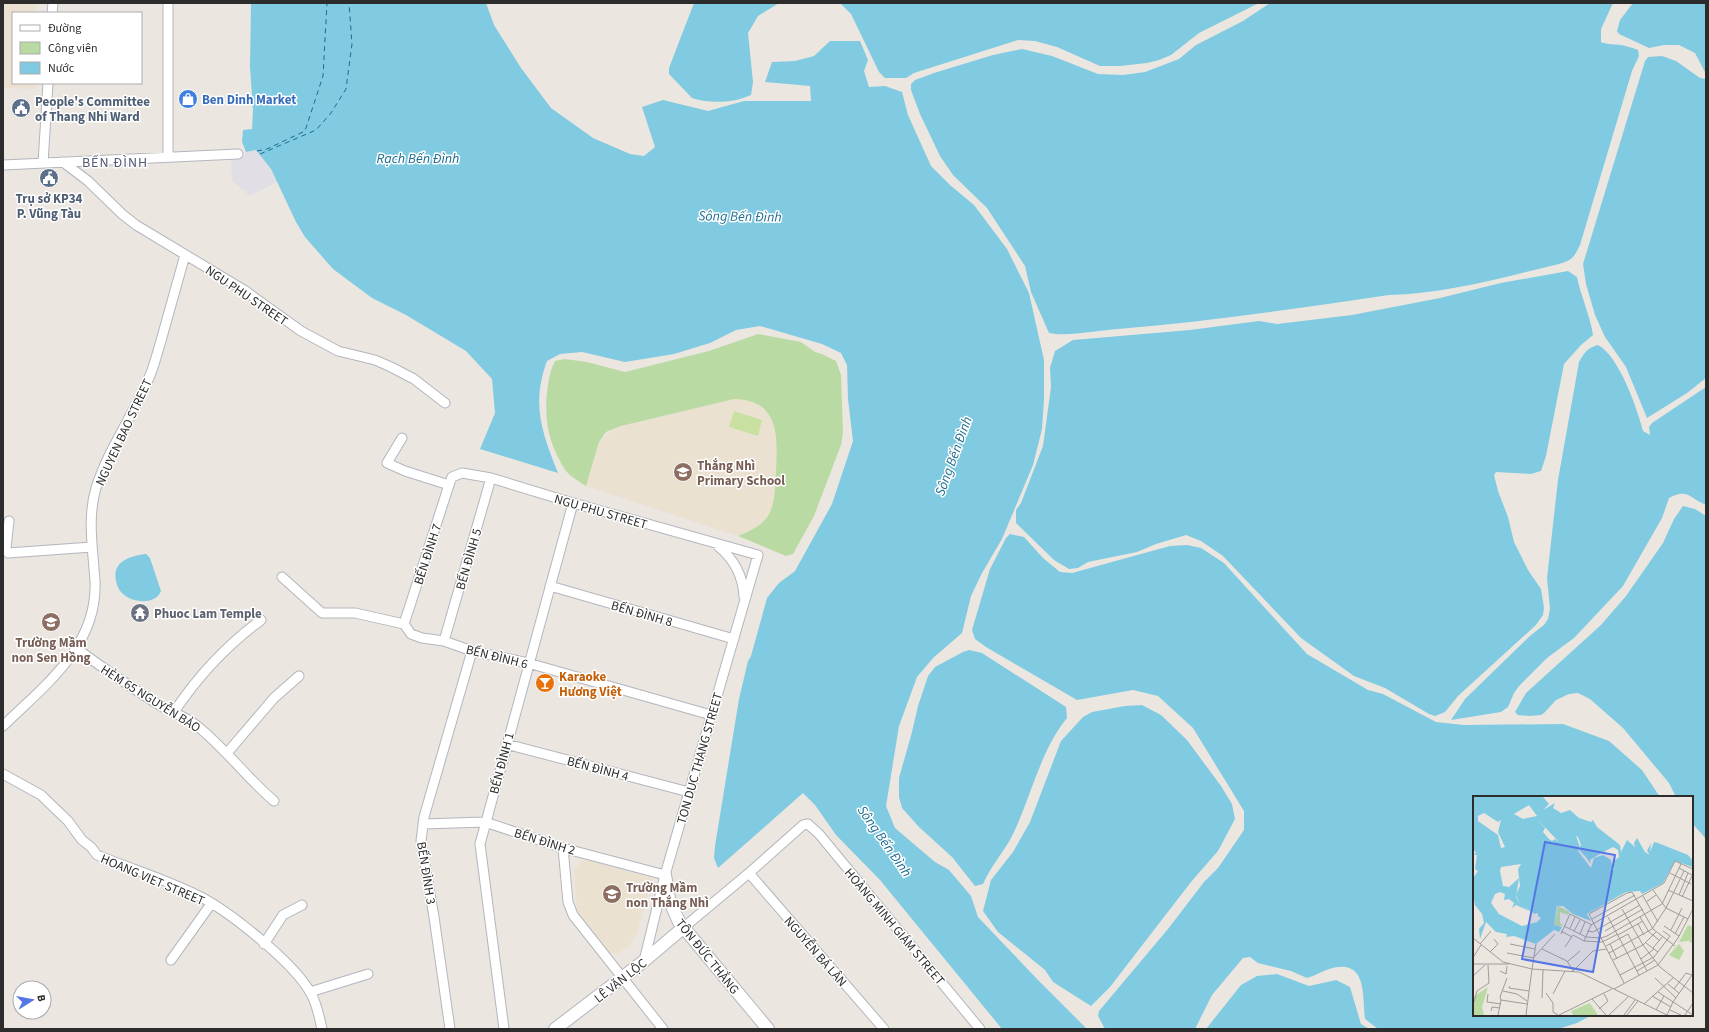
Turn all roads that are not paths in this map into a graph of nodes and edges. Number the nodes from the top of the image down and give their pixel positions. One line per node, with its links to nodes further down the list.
1 (168, 3): 4 (street)
2 (48, 84): 6 (street)
3 (238, 154): 4 (street)
4 (168, 156): 5 (street)
5 (63, 162): 6 (street); 8 (street, NGU PHU STREET)
6 (43, 163): 7 (street)
7 (3, 165)
8 (185, 254): 9 (street, NGU PHU STREET); 16 (street, NGUYEN BAO STREET)
9 (445, 403)
10 (402, 438): 12 (street)
11 (491, 478): 12 (street, NGU PHU STREET); 13 (street, NGU PHU STREET); 24 (street, BẾN ĐÌNH 5)
12 (449, 485): 22 (street, BẾN ĐÌNH 7)
13 (573, 503): 15 (street, NGU PHU STREET); 19 (street, BẾN ĐÌNH 1)
14 (9, 521): 16 (street)
15 (715, 543): 17 (street, NGU PHU STREET); 20 (street)
16 (92, 547): 25 (street, NGUYEN BAO STREET)
17 (758, 555): 20 (street, TON DUC THANG STREET)
18 (282, 577): 22 (street)
19 (550, 586): 23 (street, BẾN ĐÌNH 8); 27 (street, BẾN ĐÌNH 1)
20 (744, 602): 23 (street, TON DUC THANG STREET)
21 (262, 620): 29 (street)
22 (404, 624): 24 (street, BẾN ĐÌNH 6)
23 (734, 639): 30 (street, TON DUC THANG STREET)
24 (444, 641): 26 (street, BẾN ĐÌNH 6)
25 (76, 648): 29 (street, HẺM 65 NGUYỄN BẢO); 31 (street, NGUYEN BAO STREET)
26 (472, 651): 27 (street, BẾN ĐÌNH 6); 38 (street, BẾN ĐÌNH 3)
27 (528, 663): 30 (street, BẾN ĐÌNH 6); 32 (street, BẾN ĐÌNH 1)
28 (298, 676): 33 (street)
29 (174, 712): 33 (street, HẺM 65 NGUYỄN BẢO)
30 (711, 715): 35 (street, TON DUC THANG STREET)
31 (3, 726)
32 (506, 744): 35 (street, BẾN ĐÌNH 4); 37 (street, BẾN ĐÌNH 1)
33 (227, 753): 36 (street, HẺM 65 NGUYỄN BẢO)
34 (3, 774): 42 (street, HOANG VIET STREET)
35 (689, 792): 41 (street, TON DUC THANG STREET)
36 (274, 801)
37 (485, 822): 38 (street, BẾN ĐÌNH 2); 39 (street, BẾN ĐÌNH 2); 53 (street, BẾN ĐÌNH 1)
38 (423, 824): 52 (street, BẾN ĐÌNH 3)
39 (563, 848): 41 (street, BẾN ĐÌNH 2); 49 (street)
40 (749, 874): 44 (street); 57 (street, NGUYỄN BÁ LÂN); 58 (street, HOÀNG MINH GIÁM STREET)
41 (665, 876): 44 (street, TÔN ĐỨC THẮNG); 47 (street, TON DUC THANG STREET)
42 (211, 904): 45 (street, HOANG VIET STREET); 46 (street)
43 (302, 905): 45 (street)
44 (683, 928): 47 (street, LÊ VĂN LỘC); 56 (street, TÔN ĐỨC THẮNG)
45 (264, 944): 50 (street, HOANG VIET STREET)
46 (172, 960)
47 (644, 961): 49 (street, LÊ VĂN LỘC)
48 (368, 974): 50 (street)
49 (623, 978): 54 (street, LÊ VĂN LỘC); 55 (street)
50 (310, 992): 51 (street, HOANG VIET STREET)
51 (322, 1029)
52 (450, 1029)
53 (504, 1029)
54 (555, 1029)
55 (663, 1029)
56 (768, 1029)
57 (884, 1029)
58 (980, 1029)

